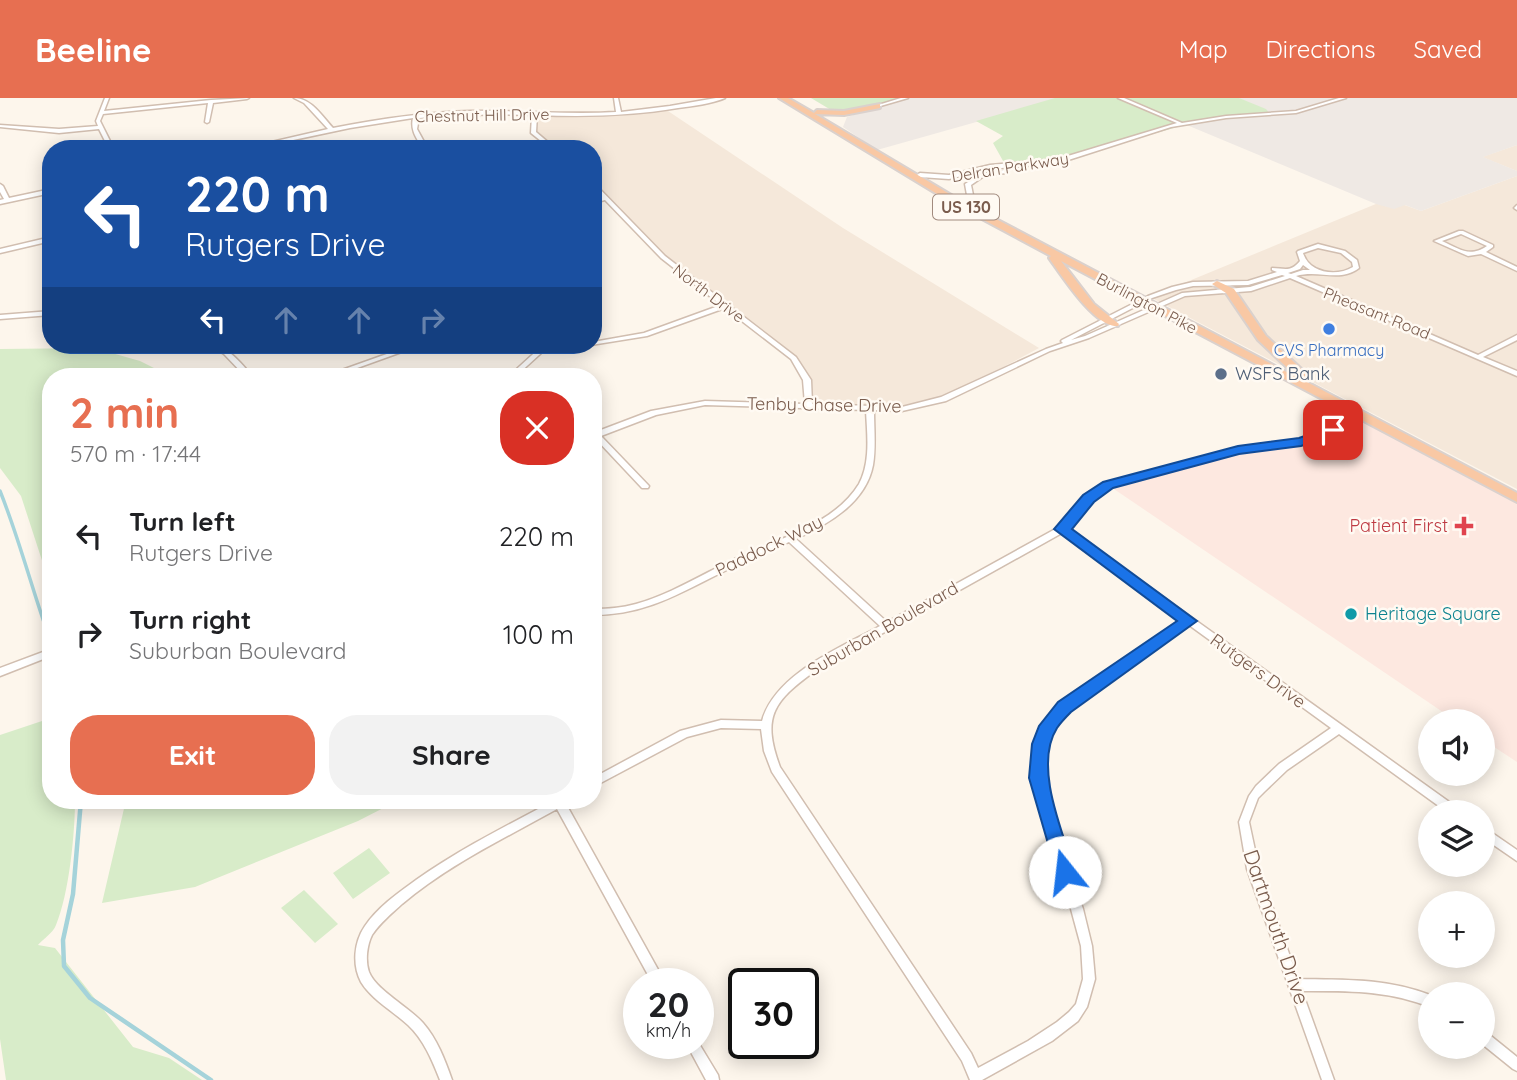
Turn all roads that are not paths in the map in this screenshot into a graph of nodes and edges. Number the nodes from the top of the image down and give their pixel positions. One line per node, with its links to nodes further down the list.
1 (107, 98): 13 (street)
2 (247, 98): 11 (street)
3 (296, 98): 22 (street)
4 (616, 98): 14 (street)
5 (723, 98): 14 (street, Chestnut Hill Drive)
6 (783, 98): 36 (highway, Burlington Pike / US 130)
7 (793, 98): 15 (highway, Burlington Pike / US 130)
8 (906, 98): 12 (street)
9 (1120, 98): 20 (street)
10 (1344, 98): 20 (street, Delran Parkway)
11 (211, 101): 13 (street); 18 (street)
12 (877, 106): 15 (highway); 23 (highway)
13 (100, 113): 21 (street)
14 (620, 113): 16 (street, Chestnut Hill Drive)
15 (817, 113): 23 (highway, Burlington Pike / US 130)
16 (535, 114): 17 (street, Chestnut Hill Drive); 27 (street)
17 (416, 116): 22 (street, Chestnut Hill Drive); 26 (street)
18 (207, 122)
19 (0, 125): 21 (street)
20 (1181, 125): 28 (street, Delran Parkway); 34 (street, Delran Parkway)
21 (100, 127): 24 (street)
22 (331, 130): 25 (street, Chestnut Hill Drive)
23 (847, 131): 28 (highway, Burlington Pike / US 130)
24 (107, 140)
25 (285, 140)
26 (421, 140)
27 (543, 140)
28 (920, 175): 34 (highway, Burlington Pike / US 130)
29 (0, 186): 33 (street)
30 (42, 193): 33 (street)
31 (602, 195): 32 (street, North Drive)
32 (604, 198): 48 (street, North Drive)
33 (4, 201)
34 (985, 210): 47 (highway, Burlington Pike / US 130)
35 (42, 241): 37 (street)
36 (1045, 249): 47 (highway, Burlington Pike / US 130); 51 (highway)
37 (0, 251)
38 (1482, 252): 38 (street); 41 (street)
39 (1303, 262): 42 (street); 42 (street); 43 (street)
40 (1274, 269): 43 (street, Pheasant Road)
41 (1517, 269)
42 (1318, 271): 44 (street)
43 (1284, 273): 44 (street, Pheasant Road); 45 (street)
44 (1293, 278): 46 (street); 57 (street, Pheasant Road)
45 (1217, 284): 46 (highway); 47 (street)
46 (1230, 291): 47 (street); 62 (highway)
47 (1152, 302): 51 (street, Tenby Chase Drive); 51 (street, Tenby Chase Drive); 62 (highway, Burlington Pike / US 130); 65 (highway, Burlington Pike / US 130)
48 (725, 306): 53 (street); 63 (street, North Drive)
49 (42, 314): 50 (street)
50 (0, 317)
51 (1109, 322): 64 (street, Tenby Chase Drive)
52 (1517, 337): 57 (street)
53 (602, 344)
54 (227, 354): 58 (street)
55 (392, 354): 59 (street)
56 (537, 354): 60 (street)
57 (1480, 356): 61 (street, Pheasant Road)
58 (241, 368)
59 (352, 368)
60 (521, 368)
61 (1517, 374)
62 (1306, 379): 69 (highway, Burlington Pike / US 130)
63 (809, 406): 64 (street, Tenby Chase Drive); 66 (street, Tenby Chase Drive)
64 (870, 408): 72 (street, Paddock Way)
65 (1359, 415): 70 (highway, Burlington Pike / US 130); 71 (street, Suburban Boulevard)
66 (602, 433)
67 (602, 443): 68 (street)
68 (645, 486)
69 (1517, 490)
70 (1517, 498)
71 (1062, 529): 74 (street, Rutgers Drive); 75 (street, Suburban Boulevard)
72 (790, 538): 73 (street, Paddock Way); 75 (street)
73 (602, 612)
74 (1189, 621): 79 (street, Rutgers Drive); 92 (street)
75 (886, 626): 78 (street, Suburban Boulevard)
76 (42, 656): 77 (street)
77 (0, 672)
78 (764, 725): 80 (street); 92 (street)
79 (1338, 729): 81 (street, Rutgers Drive); 87 (street, Dartmouth Drive)
80 (602, 778)
81 (1438, 800)
82 (548, 809): 93 (street)
83 (566, 809): 86 (street)
84 (1495, 840): 85 (street)
85 (1517, 856)
86 (651, 968)
87 (1295, 985): 88 (street); 95 (street, Dartmouth Drive)
88 (1418, 996)
89 (1495, 1047): 91 (street)
90 (701, 1059): 94 (street)
91 (1517, 1065)
92 (975, 1078)
93 (446, 1080)
94 (713, 1080)
95 (1328, 1080)

